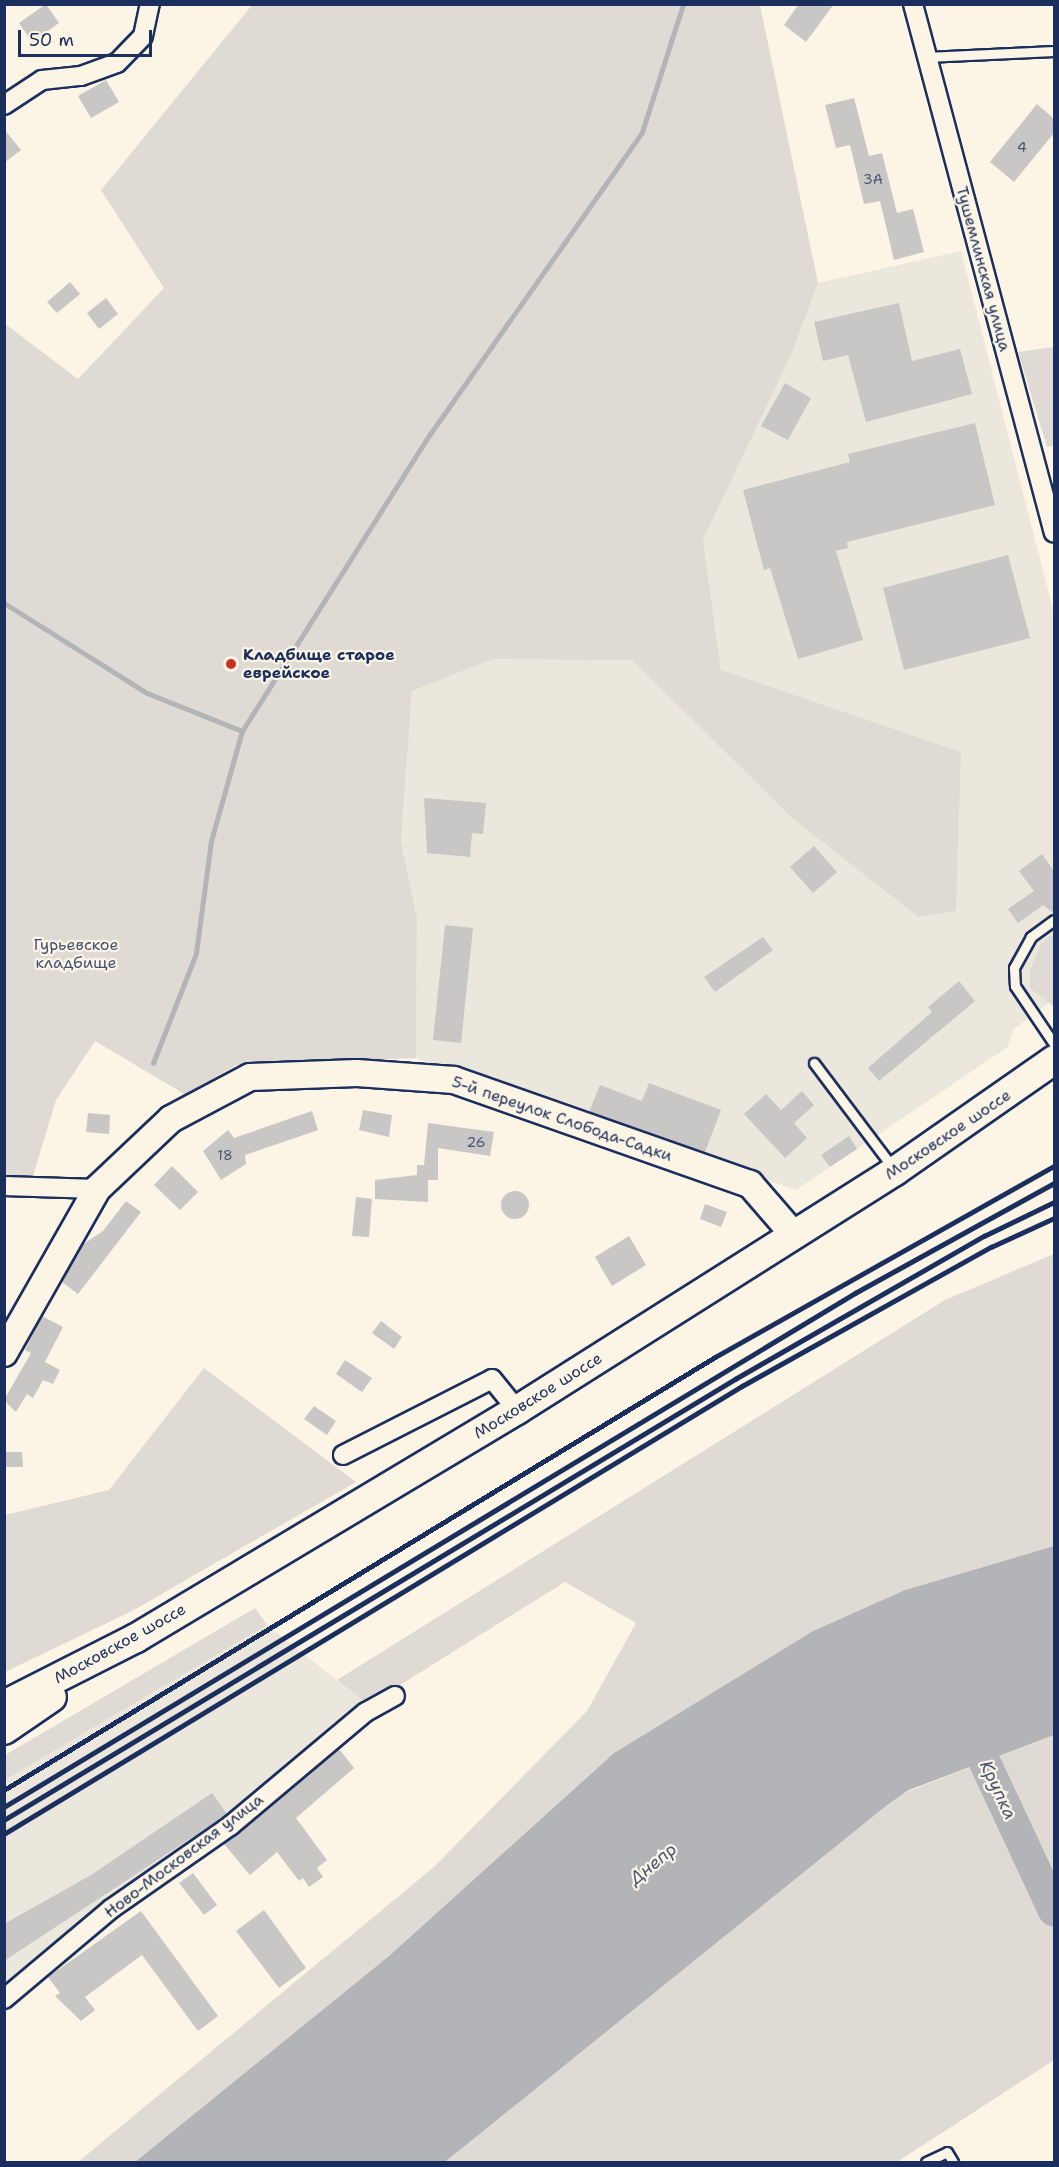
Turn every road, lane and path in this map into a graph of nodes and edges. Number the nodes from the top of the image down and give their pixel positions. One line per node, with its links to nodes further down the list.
1 (150, 4): 5 (street)
2 (913, 4): 4 (street, Тушемлинская улица)
3 (1054, 51): 4 (lane)
4 (926, 57): 6 (street, Тушемлинская улица)
5 (4, 105)
6 (1054, 533)
7 (1054, 920): 8 (lane)
8 (1054, 1044)
9 (1054, 1060): 11 (main road, Московское шоссе)
10 (814, 1063): 11 (lane)
11 (895, 1171): 14 (main road, Московское шоссе)
12 (4, 1186): 13 (street)
13 (97, 1189): 14 (street, 5-й переулок Слобода-Садки); 15 (street, 5-й переулок Слобода-Садки)
14 (794, 1235): 16 (main road, Московское шоссе)
15 (4, 1353)
16 (517, 1410): 17 (street); 18 (main road, Московское шоссе)
17 (343, 1455)
18 (136, 1638): 20 (main road, Московское шоссе); 21 (main road)
19 (395, 1696): 22 (street, Ново-Московская улица)
20 (4, 1705)
21 (4, 1730)
22 (4, 1999)
23 (926, 2163): 24 (lane)
24 (953, 2163)

